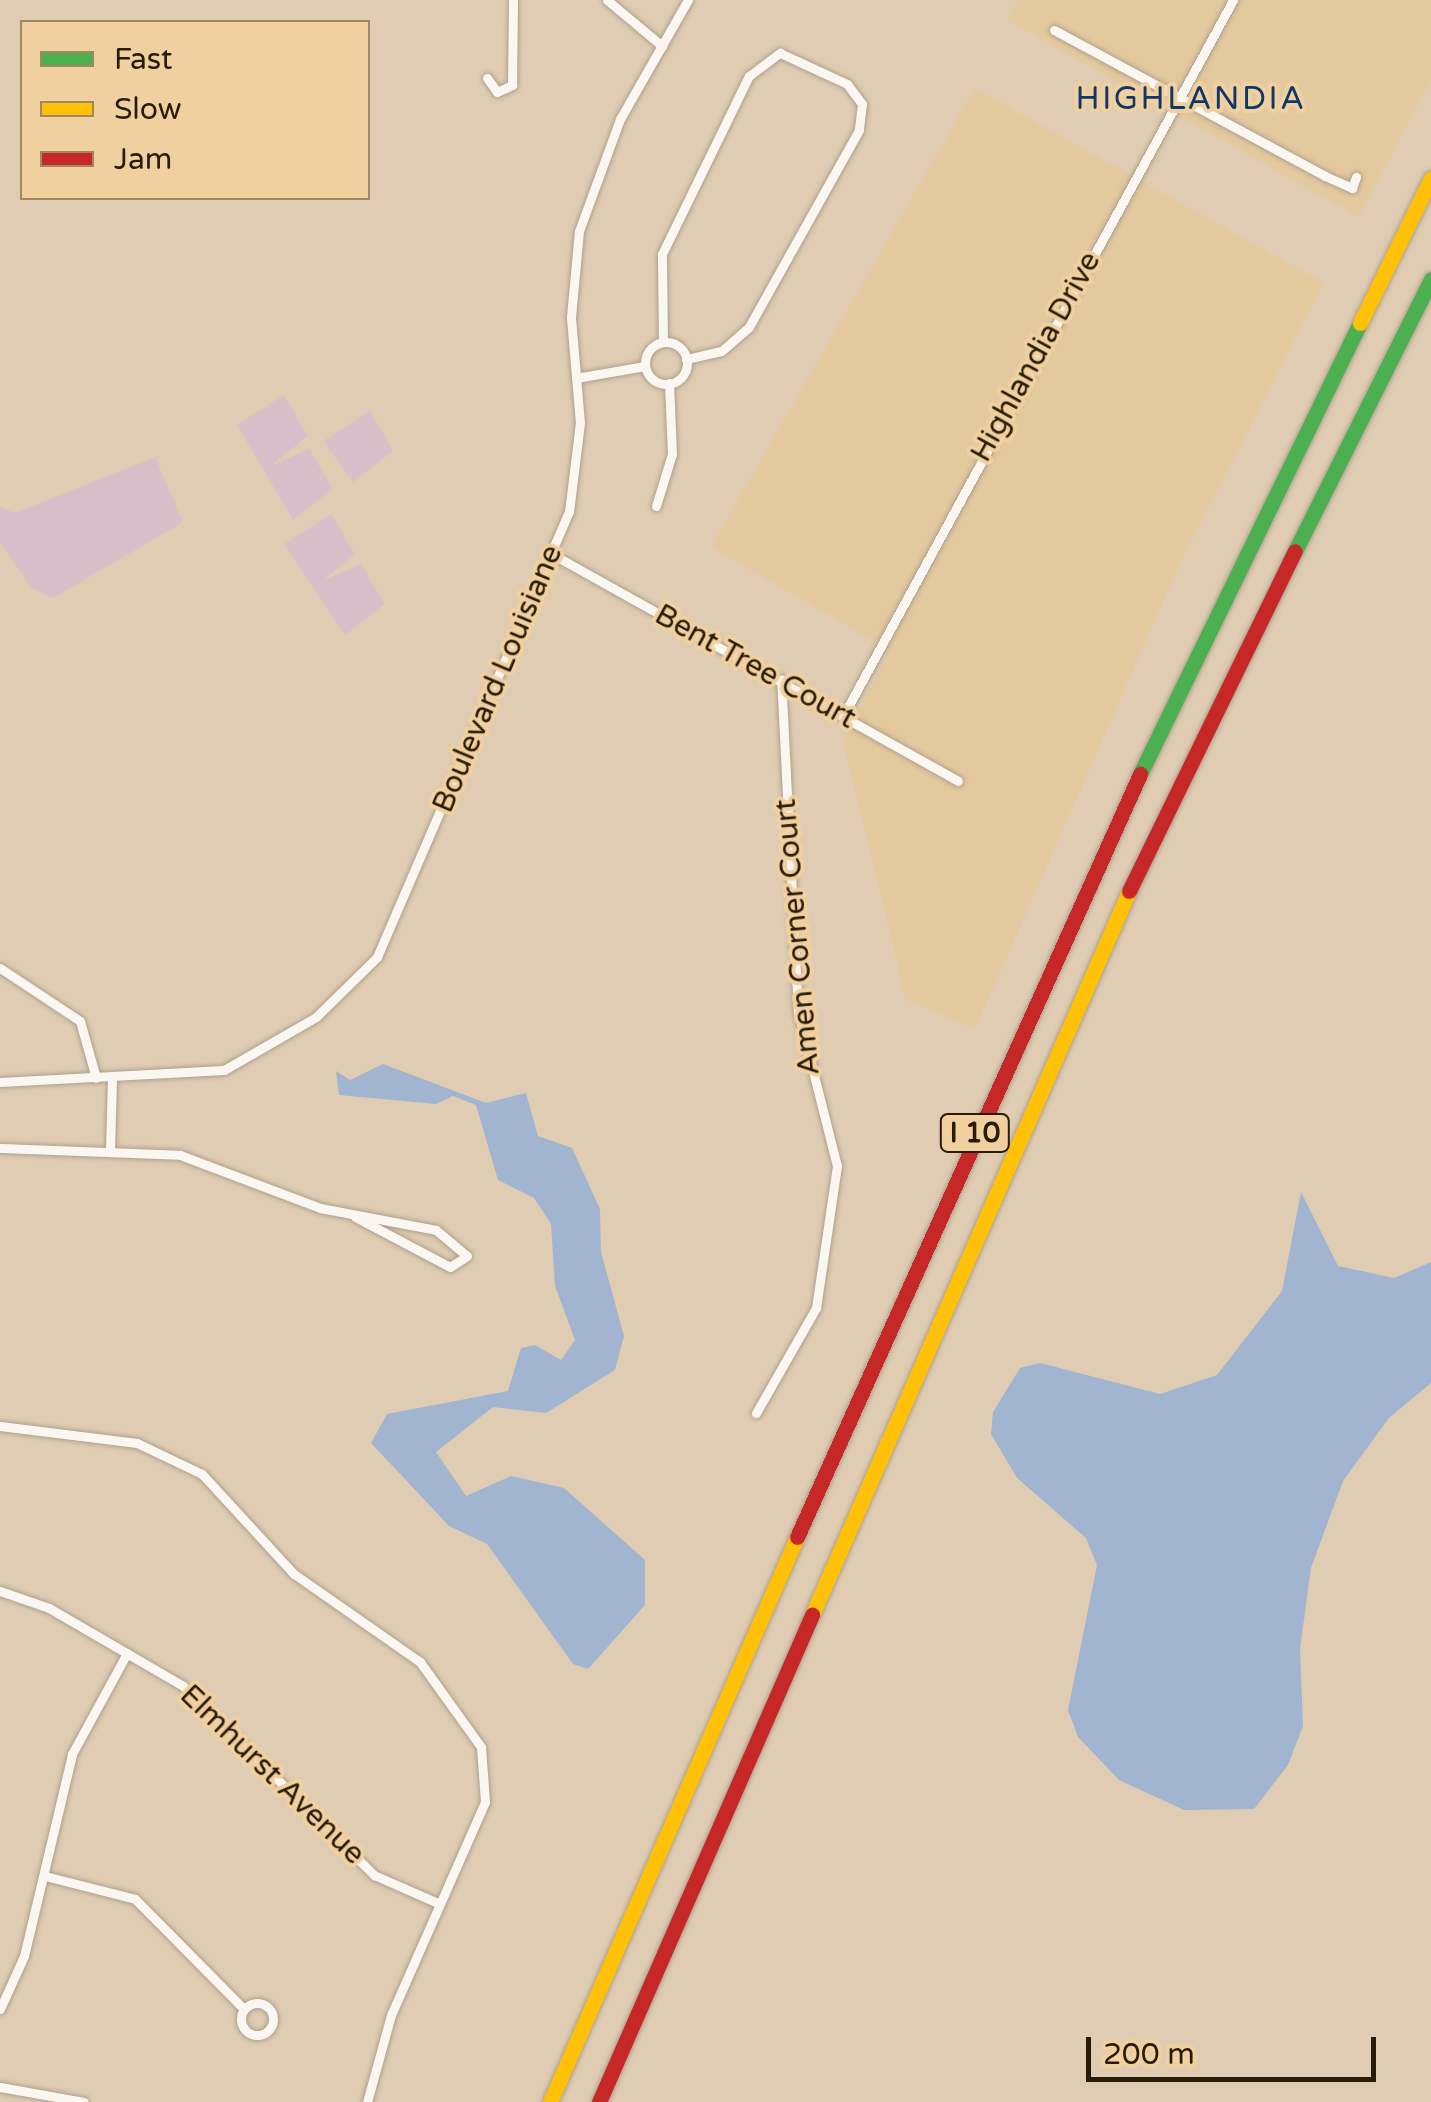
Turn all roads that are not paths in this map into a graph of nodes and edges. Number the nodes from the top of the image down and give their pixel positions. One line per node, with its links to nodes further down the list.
1 (513, 0): 7 (street)
2 (607, 0): 6 (street)
3 (688, 0): 6 (street, Boulevard Louisiane)
4 (1232, 0): 8 (street, Highlandia Drive)
5 (1054, 30): 8 (street)
6 (662, 46): 15 (street, Boulevard Louisiane)
7 (487, 78)
8 (1180, 98): 9 (street); 20 (street, Highlandia Drive)
9 (1356, 177)
10 (1431, 178): 40 (highway, I 10)
11 (1431, 279): 41 (highway, I 10)
12 (663, 342): 13 (street); 13 (street); 14 (street)
13 (686, 360): 16 (street)
14 (645, 366): 15 (street); 16 (street)
15 (576, 378): 18 (street, Boulevard Louisiane)
16 (670, 383): 17 (street)
17 (656, 506)
18 (552, 554): 19 (street, Bent Tree Court); 24 (street, Boulevard Louisiane)
19 (780, 678): 20 (street, Bent Tree Court); 29 (street, Amen Corner Court)
20 (842, 716): 21 (street, Bent Tree Court)
21 (958, 780)
22 (0, 968): 23 (street)
23 (96, 1078): 24 (street, Boulevard Louisiane); 25 (street, Boulevard Louisiane)
24 (112, 1078): 27 (street)
25 (0, 1082)
26 (0, 1148): 27 (street)
27 (110, 1150): 28 (street)
28 (355, 1218): 28 (street)
29 (756, 1413)
30 (0, 1426): 34 (street)
31 (0, 1591): 32 (street, Elmhurst Avenue)
32 (127, 1653): 33 (street); 34 (street, Elmhurst Avenue)
33 (44, 1876): 35 (street); 36 (street)
34 (438, 1904): 39 (street)
35 (0, 2009)
36 (244, 2009)
37 (0, 2086): 38 (street)
38 (84, 2102)
39 (368, 2102)
40 (550, 2102)
41 (598, 2102)

